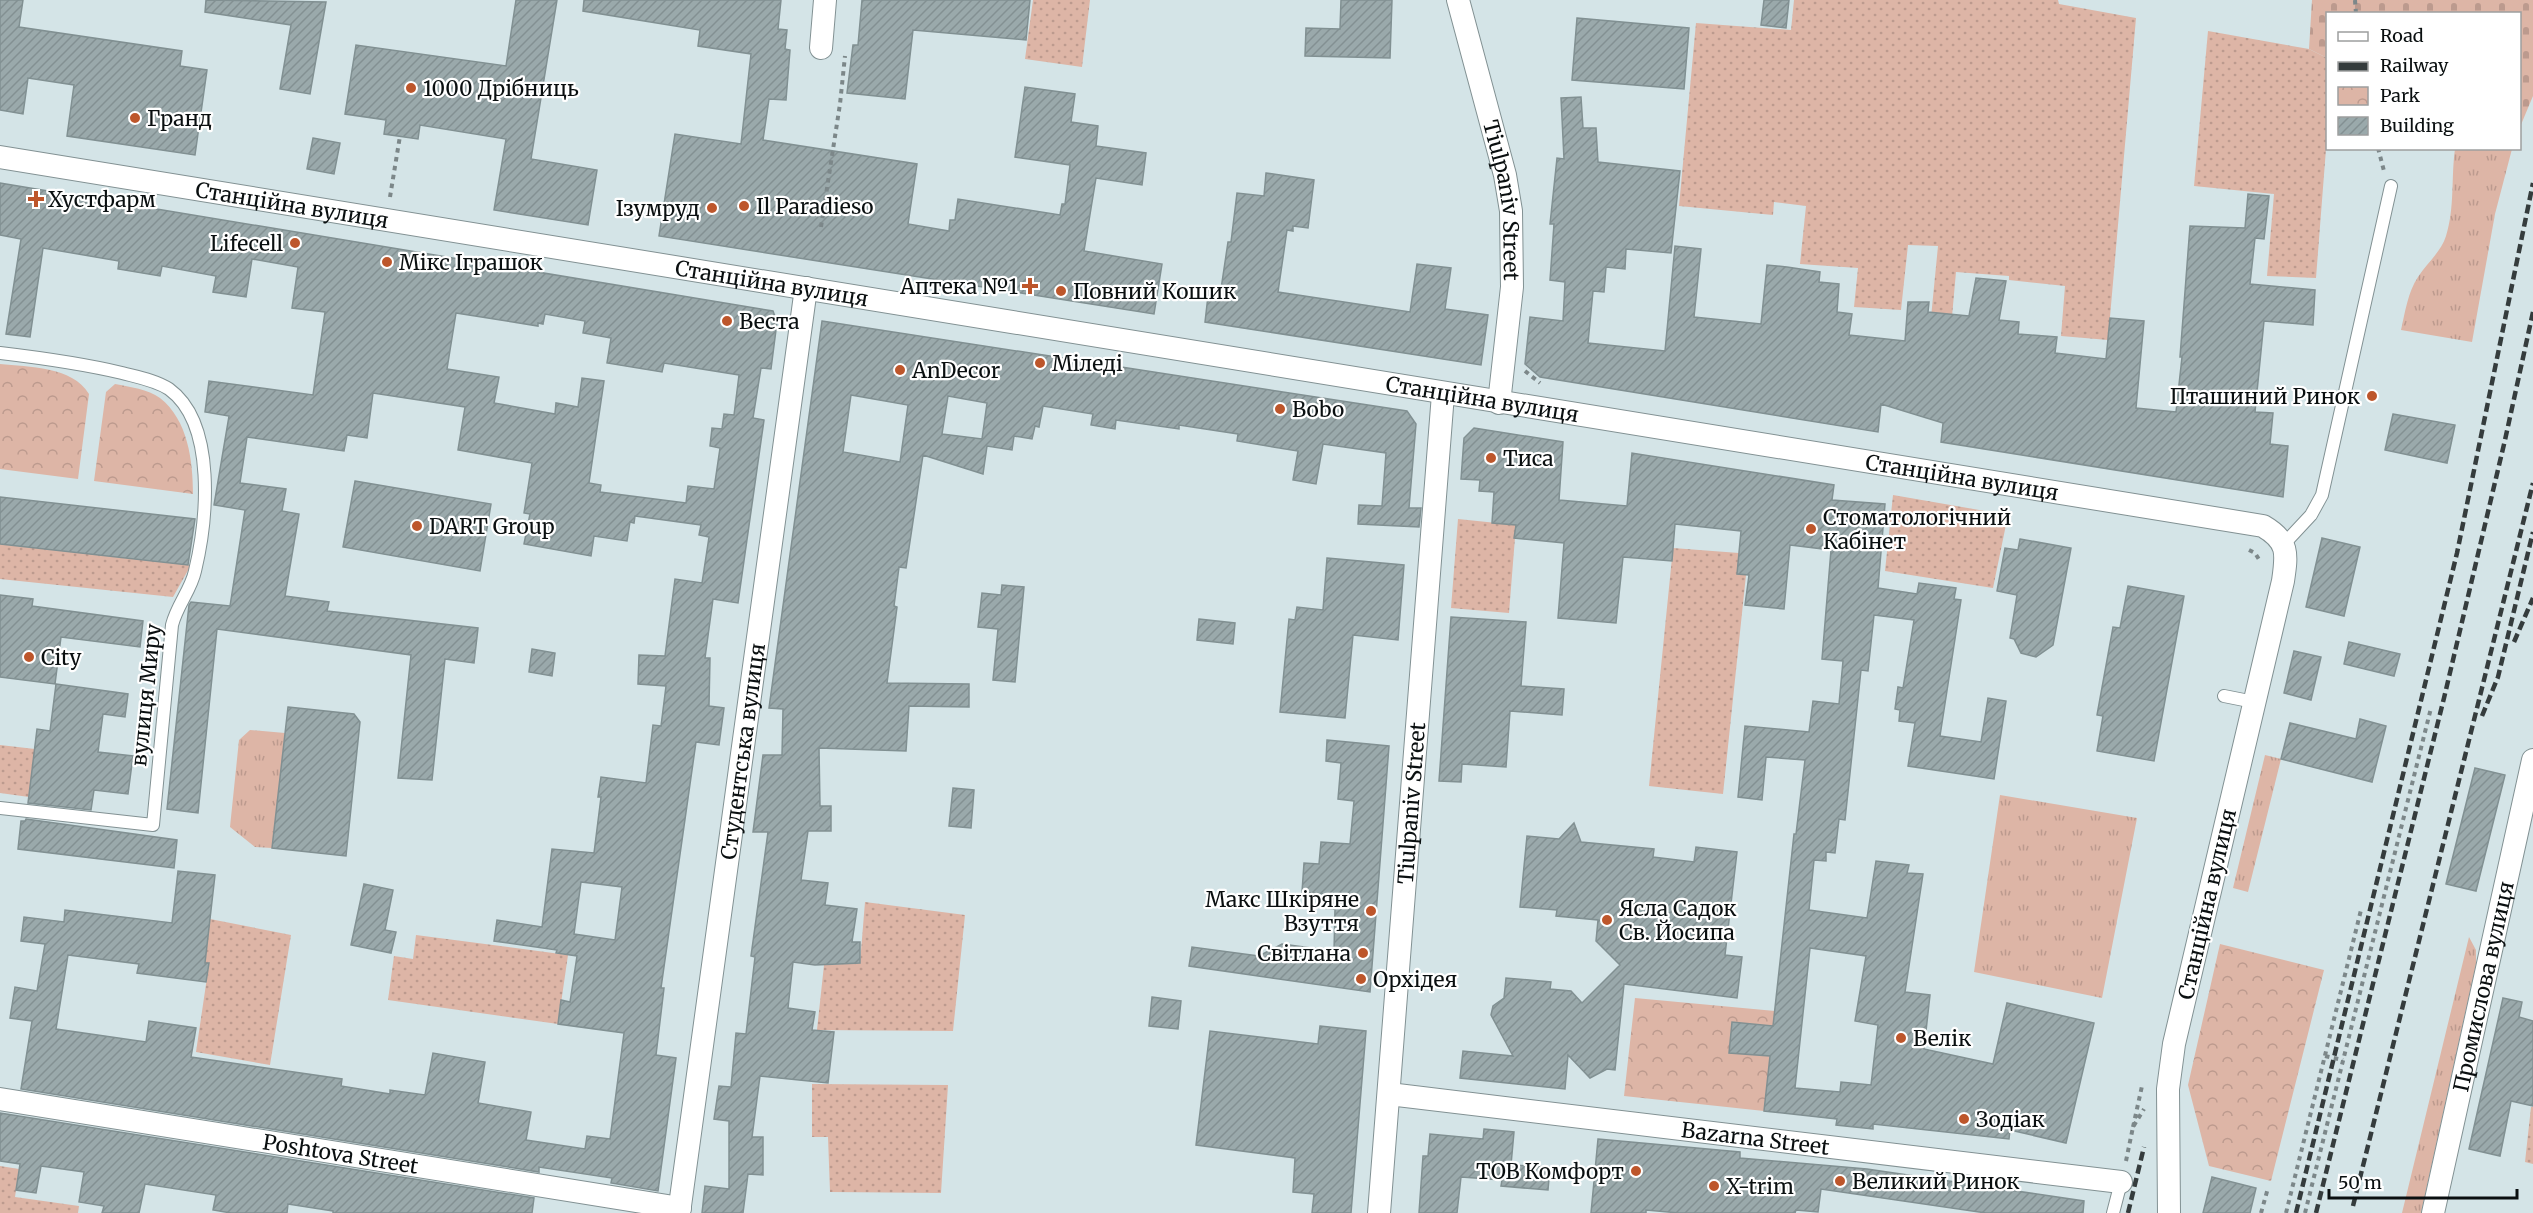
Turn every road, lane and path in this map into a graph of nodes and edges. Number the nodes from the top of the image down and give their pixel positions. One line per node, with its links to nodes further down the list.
1 (825, 0): 3 (street)
2 (1458, 0): 14 (street, Tiulpaniv Street)
3 (821, 48): 8 (path)
4 (400, 136): 7 (path)
5 (0, 157): 9 (street, Станційна вулиця)
6 (2391, 186): 15 (lane)
7 (390, 197)
8 (821, 227)
9 (806, 288): 13 (street, Станційна вулиця); 33 (street, Студентська вулиця)
10 (0, 353): 22 (lane, вулиця Миру)
11 (1520, 366): 12 (path)
12 (1550, 385)
13 (1443, 394): 14 (street, Станційна вулиця); 28 (street, Tiulpaniv Street)
14 (1499, 403): 15 (street, Станційна вулиця)
15 (2284, 544): 19 (street, Станційна вулиця)
16 (2239, 548): 17 (path)
17 (2260, 566)
18 (2224, 696): 19 (lane)
19 (2254, 702): 27 (street, Станційна вулиця)
20 (2431, 708): 25 (path)
21 (2533, 760): 40 (street, Промислова вулиця)
22 (0, 808)
23 (2361, 910): 24 (path)
24 (2325, 1056): 25 (path); 38 (path)
25 (2343, 1060): 39 (path)
26 (2144, 1080): 30 (path)
27 (2168, 1089): 30 (path); 36 (street, Станційна вулиця)
28 (1389, 1094): 31 (street, Bazarna Street); 34 (street, Tiulpaniv Street)
29 (0, 1099): 33 (street, Poshtova Street)
30 (2133, 1127): 31 (path)
31 (2121, 1182): 35 (lane)
32 (2268, 1188): 37 (path)
33 (680, 1210)
34 (1379, 1213)
35 (2113, 1213)
36 (2169, 1213)
37 (2262, 1213)
38 (2286, 1213)
39 (2305, 1213)
40 (2433, 1213)

